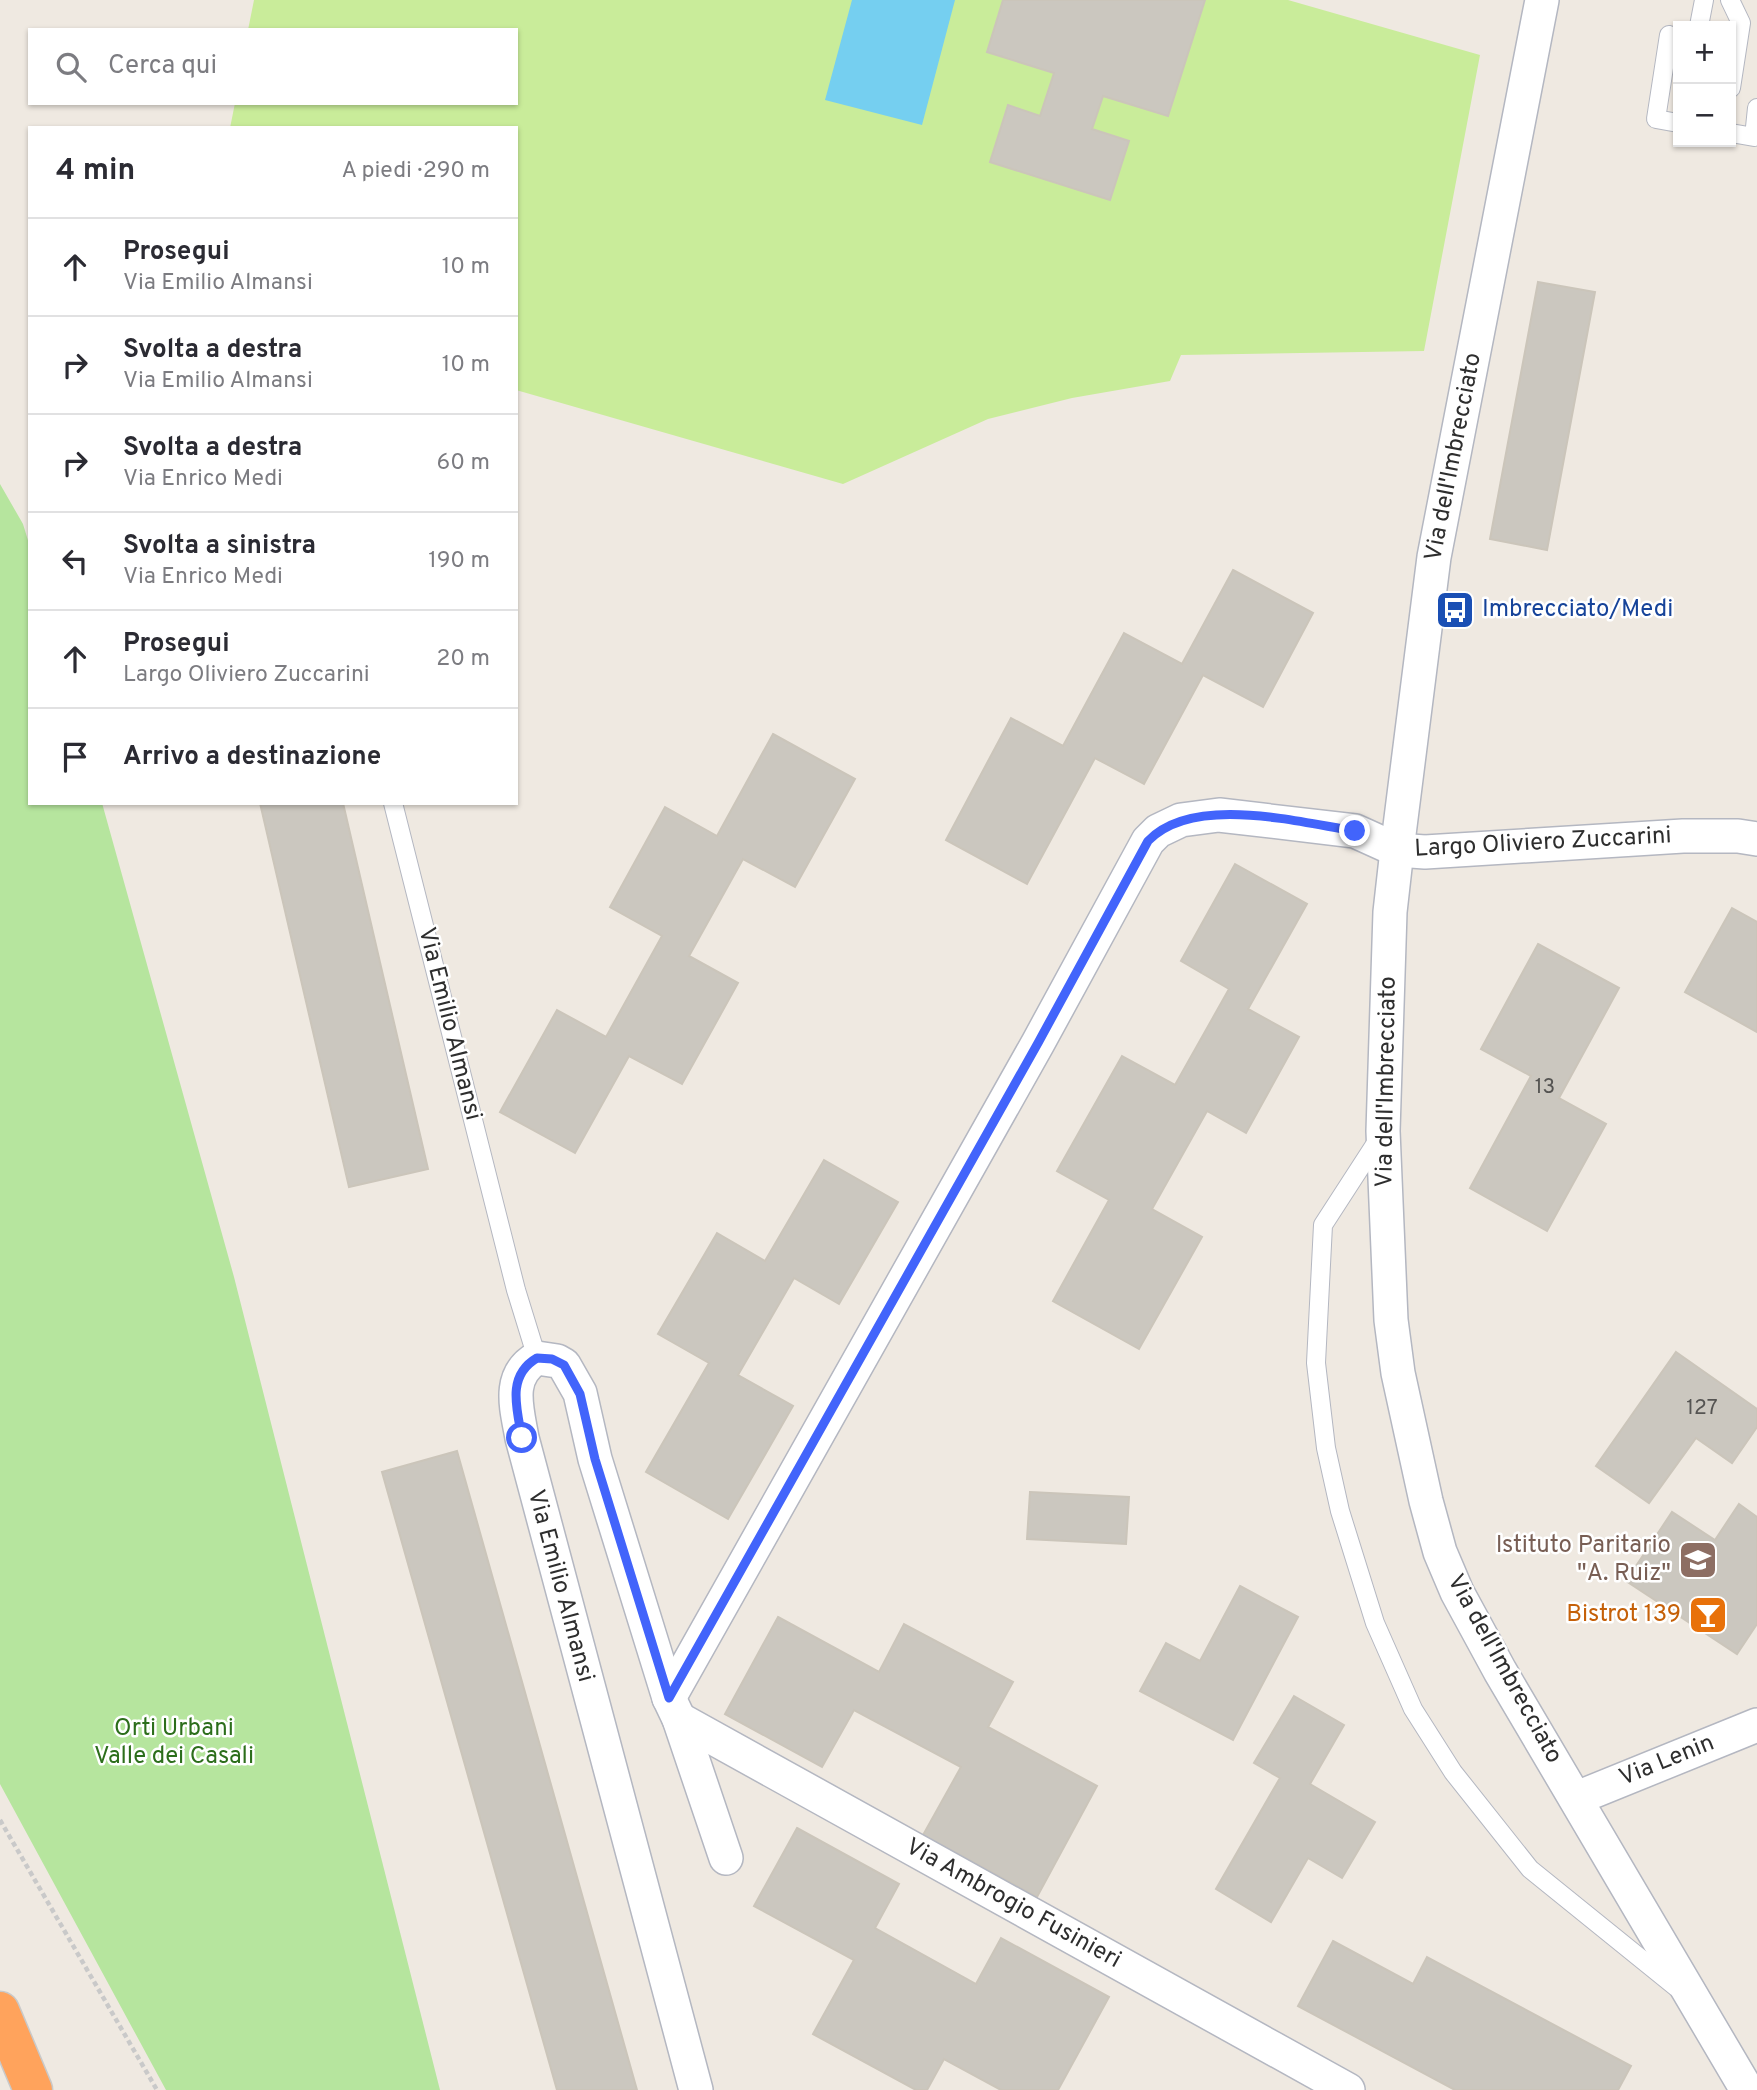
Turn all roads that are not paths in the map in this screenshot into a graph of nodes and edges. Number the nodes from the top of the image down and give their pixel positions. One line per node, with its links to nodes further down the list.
1 (1542, 0): 10 (street, Via dell'Imbrecciato)
2 (1730, 0): 4 (lane)
3 (1669, 35): 6 (lane)
4 (1732, 84)
5 (1757, 108): 7 (lane)
6 (1673, 122)
7 (1736, 134)
8 (394, 805): 12 (lane, Via Emilio Almansi)
9 (1757, 839): 10 (street, Largo Oliviero Zuccarini)
10 (1397, 850): 11 (street, Via dell'Imbrecciato); 13 (street, Largo Oliviero Zuccarini)
11 (1383, 1131): 15 (street, Via dell'Imbrecciato); 17 (lane)
12 (537, 1358): 13 (street); 21 (street, Via Emilio Almansi)
13 (674, 1708): 16 (street); 19 (street, Via Ambrogio Fusinieri)
14 (1757, 1725): 15 (street, Via Lenin)
15 (1577, 1798): 17 (street, Via dell'Imbrecciato)
16 (726, 1858)
17 (1696, 2004): 22 (street, Via dell'Imbrecciato)
18 (0, 2011): 20 (highway)
19 (1335, 2083)
20 (33, 2090)
21 (696, 2090)
22 (1747, 2090)

